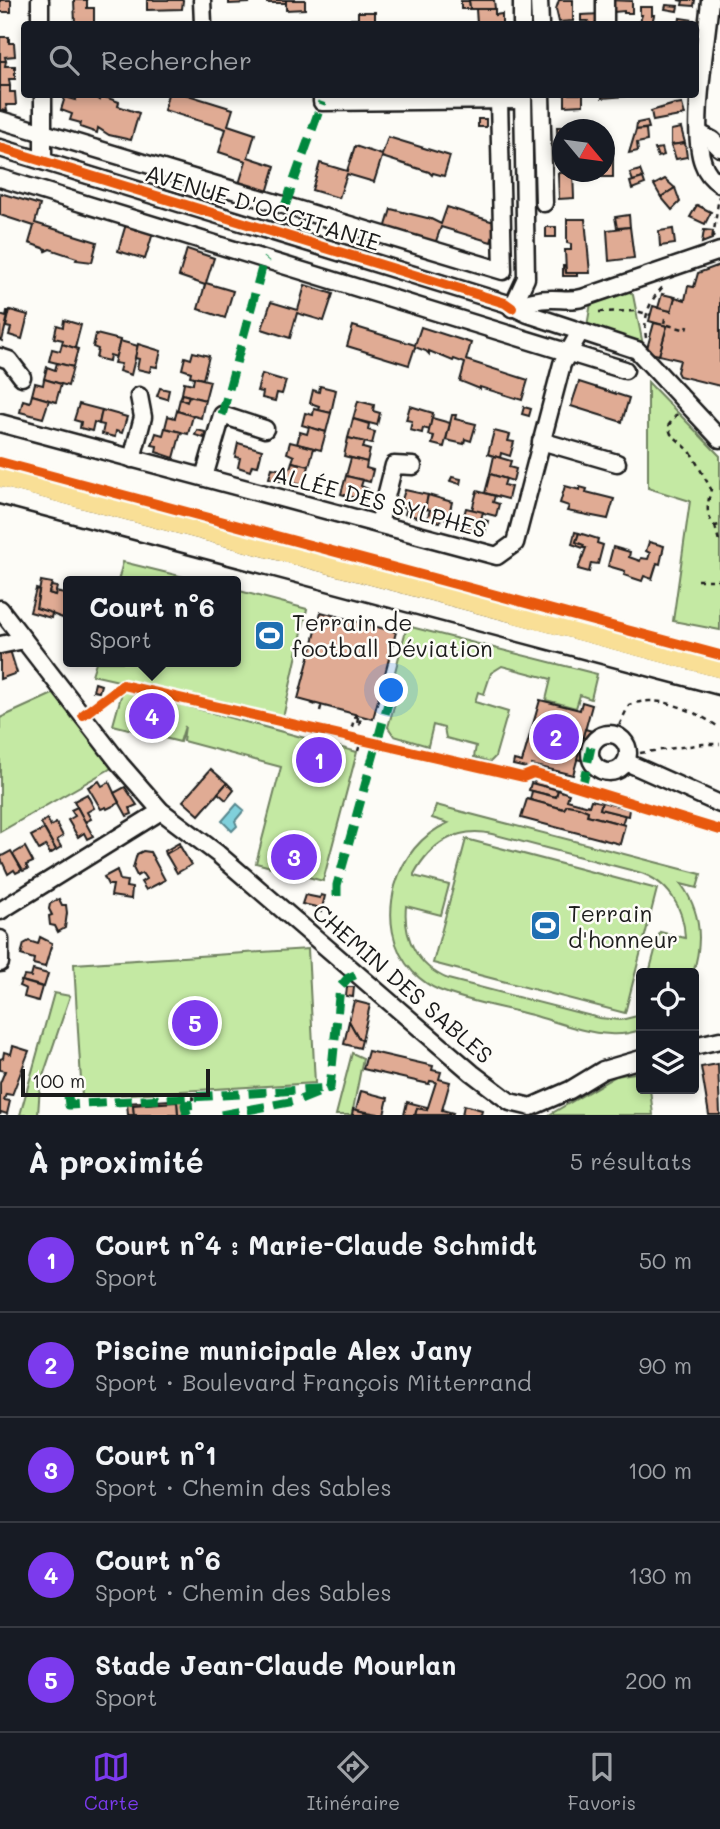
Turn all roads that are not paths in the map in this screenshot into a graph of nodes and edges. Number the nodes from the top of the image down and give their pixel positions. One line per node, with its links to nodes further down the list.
1 (40, 0): 7 (street)
2 (202, 0): 8 (street)
3 (522, 0): 9 (street)
4 (539, 0): 10 (street)
5 (605, 0): 11 (street)
6 (710, 0): 20 (street)
7 (40, 21)
8 (203, 21)
9 (522, 21)
10 (540, 21)
11 (605, 21)
12 (43, 98): 19 (street)
13 (322, 98): 17 (street)
14 (515, 98): 17 (street)
15 (523, 98): 29 (street)
16 (541, 98): 26 (street)
17 (499, 100): 28 (street)
18 (0, 120): 19 (street)
19 (44, 133): 23 (street); 28 (street)
20 (699, 133): 22 (street); 25 (street)
21 (0, 148): 23 (street, AVENUE D'OCCITANIE)
22 (720, 148)
23 (43, 161): 32 (street, AVENUE D'OCCITANIE)
24 (0, 178): 34 (street)
25 (720, 184)
26 (544, 203)
27 (715, 253): 31 (street)
28 (503, 271): 29 (street)
29 (526, 278): 30 (street); 32 (street)
30 (552, 299): 31 (street); 32 (street)
31 (572, 301): 33 (street)
32 (512, 307): 33 (street, AVENUE D'OCCITANIE)
33 (572, 330): 34 (street, ALLÉE DES SYLPHES); 41 (street, AVENUE D'OCCITANIE)
34 (565, 355): 36 (street); 42 (street, ALLÉE DES SYLPHES)
35 (0, 357): 37 (street)
36 (625, 370)
37 (22, 377)
38 (139, 396): 43 (street)
39 (0, 423): 43 (street, ALLÉE DES SYLPHES)
40 (265, 429): 47 (street)
41 (720, 439)
42 (541, 441): 44 (street); 49 (street, ALLÉE DES SYLPHES)
43 (132, 459): 47 (street, ALLÉE DES SYLPHES)
44 (617, 464)
45 (412, 466): 49 (street)
46 (0, 477): 53 (main road)
47 (204, 477): 49 (street, ALLÉE DES SYLPHES)
48 (0, 495): 54 (street)
49 (379, 524)
50 (0, 610): 51 (street, CHEMIN DES SABLES)
51 (24, 640): 52 (street); 57 (street, CHEMIN DES SABLES)
52 (0, 645)
53 (720, 668)
54 (720, 686)
55 (633, 758): 55 (street); 56 (street)
56 (720, 804)
57 (161, 811): 58 (street); 64 (street, CHEMIN DES SABLES)
58 (0, 911)
59 (0, 939): 60 (street)
60 (0, 963)
61 (720, 1040): 62 (street)
62 (699, 1045)
63 (636, 1060): 64 (street, CHEMIN DES SABLES)
64 (521, 1111)

